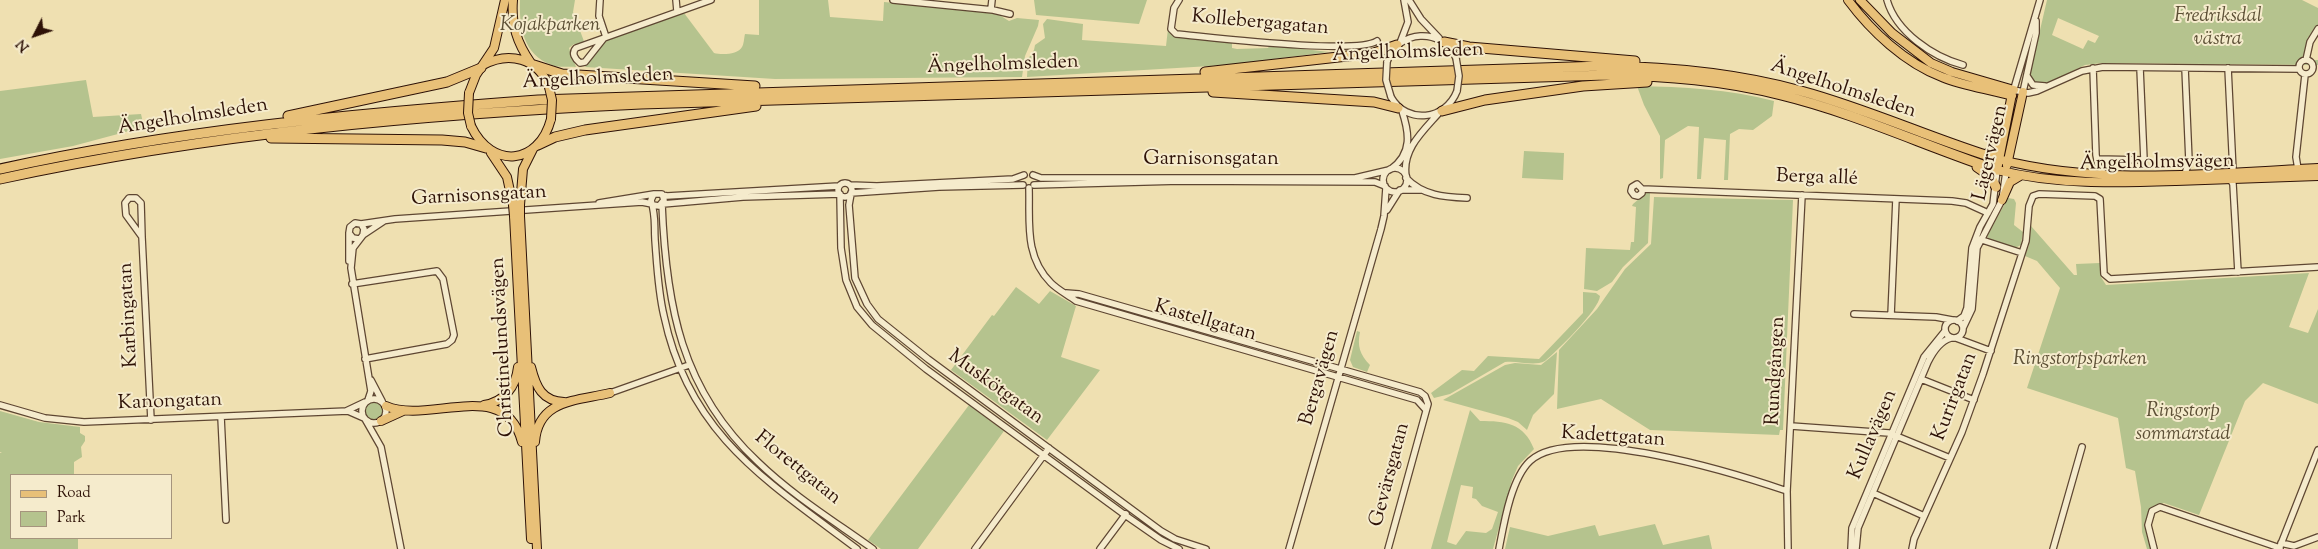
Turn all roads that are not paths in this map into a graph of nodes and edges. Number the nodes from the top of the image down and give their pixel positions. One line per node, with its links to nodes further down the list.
1 (505, 0): 28 (main road)
2 (513, 0): 26 (main road)
3 (600, 0): 21 (street)
4 (676, 0): 17 (street)
5 (711, 0): 17 (street)
6 (893, 0): 15 (street)
7 (992, 0): 16 (street)
8 (1179, 0): 22 (street, Kollebergagatan)
9 (1404, 0): 24 (street)
10 (1409, 0): 23 (street)
11 (1848, 0): 40 (main road)
12 (1860, 0): 44 (main road)
13 (1887, 0): 27 (street)
14 (2040, 0): 18 (street, Lägervägen)
15 (930, 2): 16 (street)
16 (991, 10): 19 (street)
17 (677, 11): 21 (street)
18 (2037, 11): 36 (street, Lägervägen); 44 (street, Lägervägen)
19 (1010, 14)
20 (2318, 29): 25 (street)
21 (605, 37): 21 (street)
22 (1377, 41)
23 (1442, 41): 24 (street); 35 (highway); 50 (street, bridge)
24 (1398, 45): 38 (highway); 48 (street, bridge)
25 (2306, 60): 33 (street); 34 (street)
26 (533, 64): 28 (main road); 43 (highway); 54 (main road, bridge)
27 (1964, 65)
28 (482, 67): 51 (highway); 55 (main road, bridge)
29 (2093, 68): 30 (street); 39 (street); 61 (street)
30 (2140, 68): 31 (street); 61 (street)
31 (2185, 68): 32 (street); 67 (street)
32 (2228, 68): 34 (street); 76 (street)
33 (2316, 68): 37 (street)
34 (2299, 69): 37 (street)
35 (1704, 71): 38 (highway, Ängelholmsleden); 57 (highway, Ängelholmsleden)
36 (2027, 74): 41 (street); 45 (street, Lägervägen)
37 (2305, 75): 65 (street)
38 (1130, 80): 43 (highway, Ängelholmsleden)
39 (2060, 82): 41 (street); 45 (street)
40 (1967, 85): 44 (main road); 49 (main road)
41 (2047, 86): 45 (street)
42 (1160, 88): 46 (highway, Ängelholmsleden); 47 (highway, Ängelholmsleden); 48 (highway)
43 (793, 90): 51 (highway, Ängelholmsleden)
44 (2012, 95): 45 (street); 49 (main road, Lägervägen)
45 (2023, 95): 56 (main road, Lägervägen)
46 (853, 98): 52 (highway, Ängelholmsleden); 54 (highway)
47 (1809, 102): 50 (highway); 58 (highway, Ängelholmsleden)
48 (1400, 109): 50 (street); 64 (street)
49 (2008, 109): 53 (main road, Lägervägen)
50 (1441, 112): 74 (street)
51 (214, 132): 66 (highway, Ängelholmsleden)
52 (236, 138): 55 (highway); 75 (highway, Ängelholmsleden)
53 (2002, 139): 57 (highway); 59 (main road, Lägervägen)
54 (536, 147): 55 (main road); 95 (main road, Christinelundsvägen)
55 (487, 149): 95 (main road, Christinelundsvägen)
56 (2011, 149): 60 (main road, Lägervägen); 62 (main road)
57 (1985, 155): 59 (highway, Ängelholmsleden)
58 (1964, 159): 68 (highway, Ängelholmsleden); 81 (highway)
59 (1998, 159): 60 (main road, Ängelholmsvägen); 68 (main road, Lägervägen)
60 (2008, 162): 62 (main road, Ängelholmsvägen); 68 (main road, Lägervägen)
61 (2097, 162): 69 (street)
62 (2032, 167): 69 (main road, Ängelholmsvägen)
63 (2318, 168): 65 (main road, Ängelholmsvägen)
64 (1390, 169): 71 (street, Garnisonsgatan); 74 (street); 80 (street)
65 (2298, 169): 76 (main road, Ängelholmsvägen)
66 (0, 170)
67 (2186, 170): 69 (main road, Ängelholmsvägen); 76 (main road, Ängelholmsvägen)
68 (2001, 171): 72 (main road, Ängelholmsvägen); 81 (street, Lägervägen); 92 (street, Lägervägen)
69 (2104, 174)
70 (1024, 175): 71 (street, Garnisonsgatan); 77 (street, Garnisonsgatan); 79 (street)
71 (1033, 175): 79 (street)
72 (2020, 176): 76 (main road, Ängelholmsvägen); 92 (main road)
73 (2318, 176): 76 (main road, Ängelholmsvägen)
74 (1406, 177): 83 (street); 84 (street)
75 (0, 179)
76 (2232, 179): 109 (street)
77 (850, 185): 78 (street, Garnisonsgatan); 87 (street)
78 (839, 186): 86 (street, Garnisonsgatan); 88 (street)
79 (1029, 186): 80 (street, Garnisonsgatan); 87 (street, Garnisonsgatan); 111 (street, Kastellgatan)
80 (1385, 187): 84 (street); 99 (street, Bergavägen)
81 (1996, 187): 97 (street, Lägervägen)
82 (1642, 189): 89 (street, Berga allé)
83 (1422, 190): 84 (street); 90 (street)
84 (1400, 191): 99 (street, Bergavägen)
85 (654, 194): 86 (street, Garnisonsgatan); 93 (street); 96 (street, Garnisonsgatan)
86 (662, 194): 94 (street)
87 (851, 194): 88 (street, Garnisonsgatan); 149 (street, Muskötgatan)
88 (840, 195): 94 (street, Garnisonsgatan); 151 (street, Muskötgatan)
89 (1802, 195): 91 (street, Berga allé); 145 (street, Rundgången)
90 (1467, 198)
91 (1896, 198): 97 (street, Berga allé); 114 (street)
92 (2002, 200): 105 (street, Lägervägen)
93 (653, 204): 94 (street, Garnisonsgatan); 96 (street, Garnisonsgatan); 126 (street, Florettgatan)
94 (662, 204): 125 (street, Florettgatan)
95 (516, 205): 98 (main road, Christinelundsvägen, bridge)
96 (575, 208): 100 (street, Garnisonsgatan)
97 (1988, 213): 105 (street, Lägervägen)
98 (517, 216): 112 (main road, Christinelundsvägen); 119 (main road, Christinelundsvägen)
99 (1384, 216): 127 (street, Bergavägen)
100 (386, 220): 101 (street, Garnisonsgatan); 103 (street, Garnisonsgatan)
101 (361, 224): 102 (street, Garnisonsgatan); 103 (street)
102 (349, 233): 103 (street); 108 (street)
103 (361, 237): 108 (street)
104 (142, 238): 104 (street, Karbingatan); 143 (street, Karbingatan)
105 (1978, 238): 106 (street); 116 (street, Lägervägen); 118 (street, Lägervägen)
106 (2022, 254): 109 (street, Kurirgatan); 123 (street, Kurirgatan)
107 (2318, 267): 109 (street)
108 (351, 268): 110 (street)
109 (2238, 272)
110 (352, 284): 124 (street); 124 (street)
111 (1066, 293): 127 (street, Kastellgatan); 129 (street, Kastellgatan)
112 (525, 313): 134 (main road); 153 (main road, Christinelundsvägen)
113 (1854, 314): 114 (street)
114 (1891, 315): 115 (street)
115 (1936, 317): 116 (street); 117 (street)
116 (1954, 320): 117 (street, Lägervägen); 118 (street)
117 (1945, 329): 120 (street); 121 (street)
118 (1963, 330): 120 (street); 122 (street)
119 (519, 332): 137 (main road); 156 (main road, Christinelundsvägen)
120 (1954, 338): 121 (street); 122 (street)
121 (1942, 340): 130 (street, Kullavägen); 146 (street, Kullavägen)
122 (1968, 343): 123 (street)
123 (1991, 351): 132 (street, Kurirgatan)
124 (365, 359): 128 (street)
125 (689, 365): 126 (street); 167 (street, Florettgatan)
126 (680, 368): 131 (street); 166 (street, Florettgatan)
127 (1340, 369): 129 (street, Bergavägen); 139 (street, Gevärsgatan)
128 (367, 371): 133 (street); 136 (street)
129 (1337, 377): 139 (street, Gevärsgatan); 172 (street, Bergavägen)
130 (1921, 379): 132 (street); 146 (street, Kullavägen)
131 (610, 394): 134 (main road)
132 (1974, 400): 152 (street, Kurirgatan)
133 (366, 401): 136 (street); 140 (street, Kanongatan); 142 (street)
134 (569, 402): 153 (main road)
135 (0, 405): 143 (street, Kanongatan)
136 (385, 405): 138 (main road); 144 (street)
137 (476, 406): 138 (main road); 156 (main road)
138 (405, 410): 144 (main road)
139 (1426, 410): 173 (street, Gevärsgatan)
140 (344, 411): 141 (street, Kanongatan); 142 (street, Kanongatan)
141 (221, 417): 143 (street, Kanongatan); 160 (street)
142 (365, 419): 144 (street); 147 (street)
143 (151, 420)
144 (381, 422): 147 (street)
145 (1791, 426): 146 (street); 154 (street, Rundgången)
146 (1895, 435): 152 (street); 155 (street, Kullavägen); 176 (street, Kullavägen)
147 (378, 439): 163 (street)
148 (2082, 447): 179 (street)
149 (1049, 448): 151 (street); 157 (street, Muskötgatan)
150 (2318, 450): 162 (street)
151 (1044, 455): 158 (street, Muskötgatan); 168 (street)
152 (1950, 458): 159 (street, Kurirgatan)
153 (533, 476): 165 (main road, Christinelundsvägen)
154 (1787, 491): 174 (street, Kadettgatan); 175 (street, Rundgången)
155 (1873, 493): 159 (street); 177 (street, Kullavägen)
156 (528, 496): 164 (main road, Christinelundsvägen)
157 (1130, 508): 158 (street); 171 (street, Muskötgatan)
158 (1125, 515): 169 (street); 170 (street, Muskötgatan)
159 (1924, 516): 178 (street, Kurirgatan)
160 (226, 520)
161 (2318, 537): 162 (street)
162 (2280, 547): 180 (street)
163 (401, 549)
164 (532, 549)
165 (537, 549)
166 (857, 549)
167 (872, 549)
168 (975, 549)
169 (1100, 549)
170 (1179, 549)
171 (1206, 549)
172 (1289, 549)
173 (1388, 549)
174 (1499, 549)
175 (1788, 549)
176 (1851, 549)
177 (1856, 549)
178 (1912, 549)
179 (2053, 549)
180 (2154, 549)

